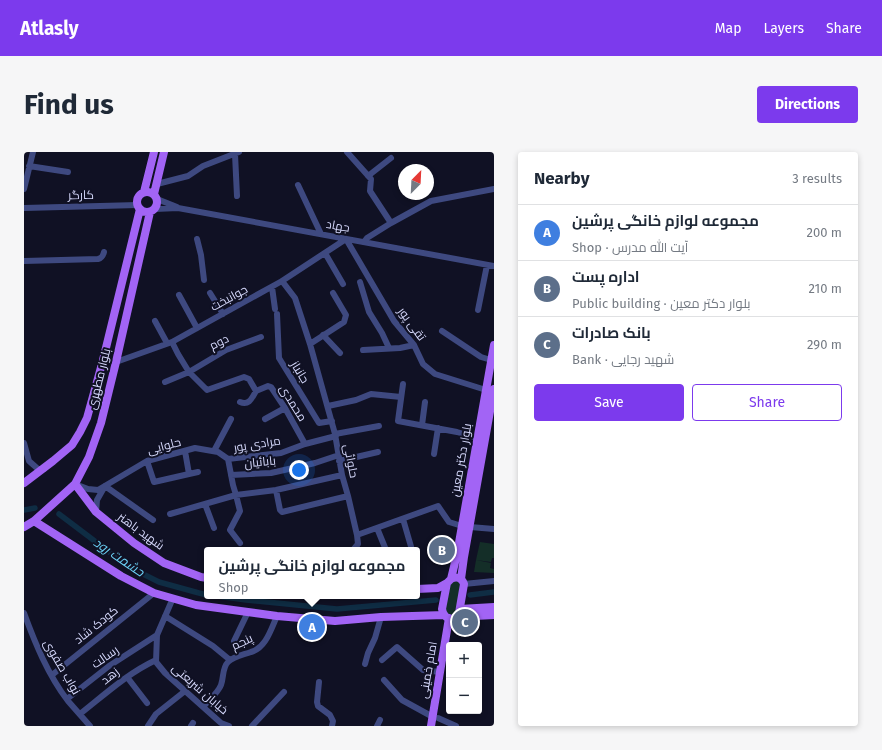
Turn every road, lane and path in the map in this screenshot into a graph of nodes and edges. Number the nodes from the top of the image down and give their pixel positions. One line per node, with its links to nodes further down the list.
1 (33, 152): 7 (street)
2 (154, 152): 14 (main road)
3 (164, 152): 10 (main road)
4 (347, 152): 9 (street)
5 (237, 153): 10 (street); 15 (street)
6 (391, 158): 9 (street)
7 (29, 166): 8 (street); 12 (street)
8 (68, 172)
9 (368, 176): 22 (street)
10 (157, 184): 16 (main road)
11 (298, 185): 23 (street)
12 (24, 189)
13 (494, 189): 17 (street)
14 (144, 192): 16 (main road); 18 (main road)
15 (237, 196)
16 (156, 197): 20 (street); 21 (main road)
17 (431, 201): 22 (street)
18 (139, 207): 19 (street, کارگر); 21 (main road); 83 (main road, بلوار مطهری)
19 (24, 208)
20 (178, 208): 21 (street); 23 (street, جهاد)
21 (153, 210): 55 (main road, بلوار مطهری)
22 (391, 223): 26 (street)
23 (321, 234): 25 (street, جهاد)
24 (197, 239): 32 (street)
25 (346, 239): 26 (street, جهاد); 28 (street, جوانبخت); 49 (street, تقی پور)
26 (364, 242): 30 (street, جهاد)
27 (104, 252): 29 (street)
28 (325, 253): 33 (street, جوانبخت); 35 (street)
29 (24, 261)
30 (487, 265): 31 (street, جهاد); 40 (street)
31 (494, 266)
32 (204, 280)
33 (282, 281): 36 (street, جوانبخت); 48 (street, حلوائی)
34 (360, 282): 51 (street)
35 (343, 284)
36 (272, 287): 41 (street, جوانبخت); 68 (street, جانباز)
37 (210, 293): 41 (street)
38 (333, 293): 45 (street)
39 (179, 295): 43 (street)
40 (478, 310)
41 (223, 314): 43 (street, جوانبخت)
42 (155, 321): 47 (street)
43 (197, 328): 47 (street, جوانبخت)
44 (442, 331): 54 (street)
45 (323, 335): 48 (street); 53 (street)
46 (261, 337): 56 (street, دوم)
47 (170, 342): 55 (street, جوانبخت); 56 (street)
48 (310, 344): 64 (street, حلوائی)
49 (414, 345): 51 (street); 60 (street, تقی پور)
50 (494, 345): 54 (main road, بلوار دکتر معین)
51 (389, 348): 52 (street)
52 (363, 350)
53 (340, 353)
54 (491, 360): 60 (main road, بلوار دکتر معین)
55 (116, 362): 89 (main road, بلوار مطهری)
56 (189, 372): 57 (street, دوم); 59 (street)
57 (165, 382)
58 (404, 384): 61 (street)
59 (256, 390): 62 (street); 65 (street, محمدی)
60 (490, 390): 73 (main road, بلوار دکتر معین); 101 (main road, بلوار دکتر معین)
61 (401, 397): 64 (street); 69 (street)
62 (240, 402)
63 (425, 402): 69 (street)
64 (328, 406): 68 (street, حلوائی)
65 (285, 408): 67 (street); 75 (street, محمدی)
66 (231, 419): 77 (street)
67 (265, 419)
68 (332, 421): 72 (street, حلوائی)
69 (422, 425): 71 (street)
70 (380, 426): 72 (street, مرادی پور)
71 (438, 428): 73 (street); 79 (street)
72 (335, 435): 75 (street, مرادی پور); 80 (street, حلوائی)
73 (477, 438): 101 (main road, بلوار دکتر معین)
74 (24, 443): 83 (street)
75 (305, 444): 81 (street, مرادی پور)
76 (186, 451): 77 (street, حلوایی); 82 (street, حلوایی); 85 (street)
77 (214, 451): 81 (street, حلوایی)
78 (378, 452): 80 (street, بابائیان)
79 (434, 454)
80 (339, 458): 86 (street, بابائیان); 87 (street, حلوائی)
81 (228, 459): 86 (street)
82 (147, 461): 85 (street); 90 (street, حلوایی)
83 (44, 469): 88 (main road, بلوار مطهری)
84 (198, 472): 85 (street)
85 (189, 474)
86 (230, 475): 92 (street)
87 (342, 475): 91 (street); 93 (street, حلوائی)
88 (24, 483)
89 (74, 484): 90 (street, حلوایی); 95 (main road, شهید باهنر); 99 (main road, بلوار مطهری)
90 (105, 486): 95 (street); 98 (street)
91 (276, 490): 92 (street); 93 (street)
92 (236, 495): 94 (street); 106 (street)
93 (348, 496): 105 (street, حلوائی)
94 (205, 504): 96 (street); 102 (street)
95 (96, 512): 110 (main road, شهید باهنر)
96 (170, 514)
97 (403, 519): 101 (street); 103 (street); 109 (street)
98 (153, 520)
99 (34, 521): 100 (main road, بلوار مطهری); 115 (main road)
100 (24, 527)
101 (466, 527): 104 (street); 111 (main road, بلوار دکتر معین); 113 (main road, بلوار دکتر معین)
102 (214, 528)
103 (377, 528): 105 (street); 108 (street)
104 (494, 529)
105 (357, 535): 107 (street)
106 (240, 543)
107 (356, 547)
108 (385, 547)
109 (411, 547)
110 (204, 578)
111 (449, 581): 113 (main road); 114 (main road); 125 (main road, بلوار دکتر معین)
112 (494, 581): 113 (street)
113 (463, 582): 118 (main road, بلوار دکتر معین)
114 (420, 589)
115 (154, 593): 116 (main road); 135 (street, کودک شاد)
116 (173, 598): 119 (main road); 122 (street, خیابان شریعتی)
117 (494, 607): 118 (main road)
118 (460, 609): 125 (main road, بلوار دکتر معین)
119 (248, 612): 123 (main road); 127 (street)
120 (24, 613): 135 (street, نواب صفوی)
121 (494, 614): 125 (main road)
122 (165, 616): 126 (street, خیابان شریعتی); 130 (street)
123 (277, 616): 124 (main road); 130 (street, پنجم)
124 (381, 617): 125 (main road); 132 (street)
125 (451, 617): 128 (main road, امام خمینی); 134 (main road, امام خمینی)
126 (157, 636): 129 (street, خیابان شریعتی); 141 (street, رسالت)
127 (234, 641)
128 (450, 642)
129 (156, 660): 136 (street, زهد); 139 (street, خیابان شریعتی)
130 (230, 660): 143 (street, پنجم)
131 (382, 660): 134 (street)
132 (365, 664)
133 (446, 669): 145 (main road, امام خمینی)
134 (440, 672): 145 (main road, امام خمینی)
135 (52, 675): 141 (street, نواب صفوی)
136 (126, 677): 142 (street); 144 (street, زهد)
137 (384, 680): 145 (street)
138 (319, 682): 150 (street)
139 (185, 691): 143 (street, خیابان شریعتی); 147 (street)
140 (284, 692): 149 (street)
141 (67, 700): 144 (street, نواب صفوی)
142 (147, 703)
143 (203, 707): 148 (street, خیابان شریعتی)
144 (80, 714): 146 (street, نواب صفوی)
145 (436, 720): 151 (main road, امام خمینی); 152 (street)
146 (90, 726)
147 (148, 726)
148 (229, 726)
149 (252, 726)
150 (332, 726)
151 (431, 726)
152 (456, 726)

